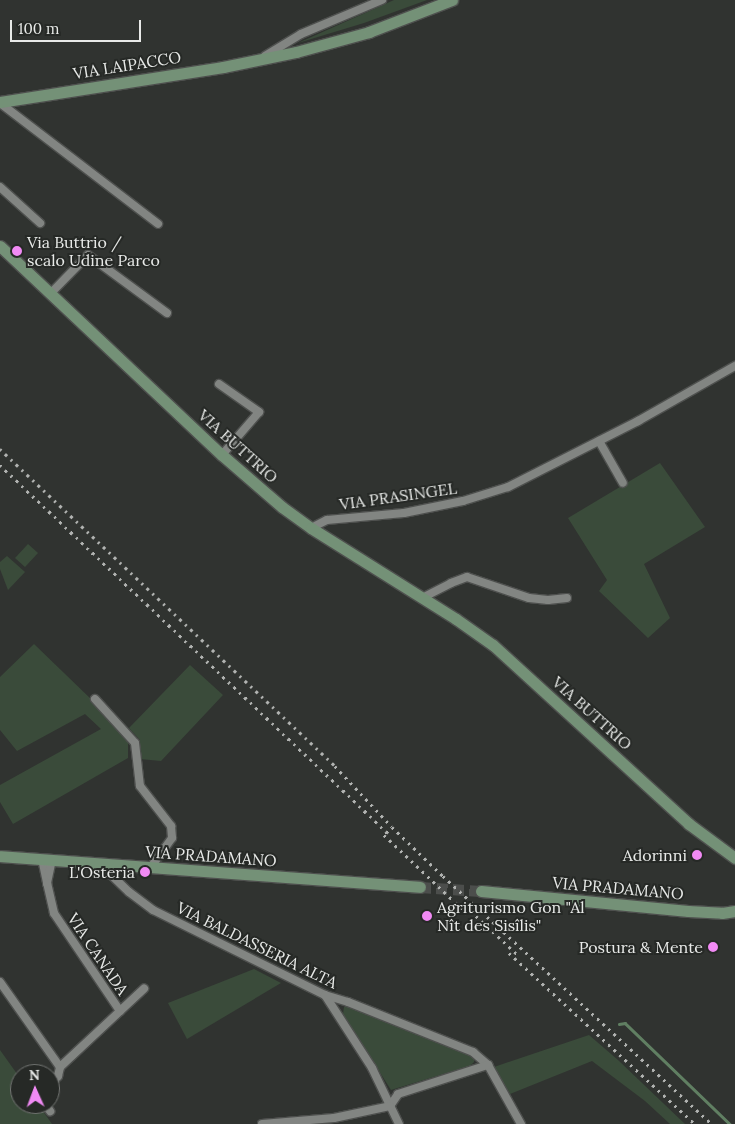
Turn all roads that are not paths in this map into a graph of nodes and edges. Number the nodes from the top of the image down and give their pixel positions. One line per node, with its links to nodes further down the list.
1 (382, 0): 3 (street, VIA LAIPACCO)
2 (452, 0): 3 (street, VIA LAIPACCO)
3 (259, 60): 4 (street, VIA LAIPACCO)
4 (0, 103): 7 (street, VIA LAIPACCO)
5 (0, 187): 6 (street)
6 (40, 223)
7 (158, 224)
8 (0, 246): 9 (street, VIA BUTTRIO)
9 (50, 294): 10 (street); 14 (street, VIA BUTTRIO)
10 (166, 313)
11 (735, 366): 13 (street, VIA PRASINGEL)
12 (219, 384): 14 (street)
13 (599, 441): 15 (street); 16 (street, VIA PRASINGEL)
14 (222, 455): 16 (street, VIA BUTTRIO)
15 (623, 483)
16 (311, 528): 17 (street, VIA BUTTRIO)
17 (422, 598): 18 (street); 21 (street, VIA BUTTRIO)
18 (566, 598)
19 (95, 699): 24 (street)
20 (0, 856): 22 (street, VIA PRADAMANO)
21 (735, 858)
22 (47, 860): 23 (street, VIA PRADAMANO); 33 (street, VIA CANADA)
23 (100, 864): 24 (street, VIA PRADAMANO); 32 (street, VIA BALDASSERIA ALTA)
24 (151, 867): 25 (street, VIA PRADAMANO)
25 (420, 887)
26 (481, 891): 28 (street, VIA PRADAMANO)
27 (735, 911): 28 (street, VIA PRADAMANO)
28 (722, 913): 29 (street, VIA PRADAMANO)
29 (735, 915)
30 (0, 982): 34 (street)
31 (144, 989): 33 (street, VIA CANADA)
32 (325, 995): 35 (street, VIA BALDASSERIA ALTA); 37 (street)
33 (120, 1011): 36 (street, VIA CANADA)
34 (57, 1064)
35 (488, 1065): 37 (street); 40 (street, VIA BALDASSERIA ALTA)
36 (60, 1068)
37 (390, 1106): 38 (street); 39 (street)
38 (262, 1124)
39 (398, 1124)
40 (521, 1124)

